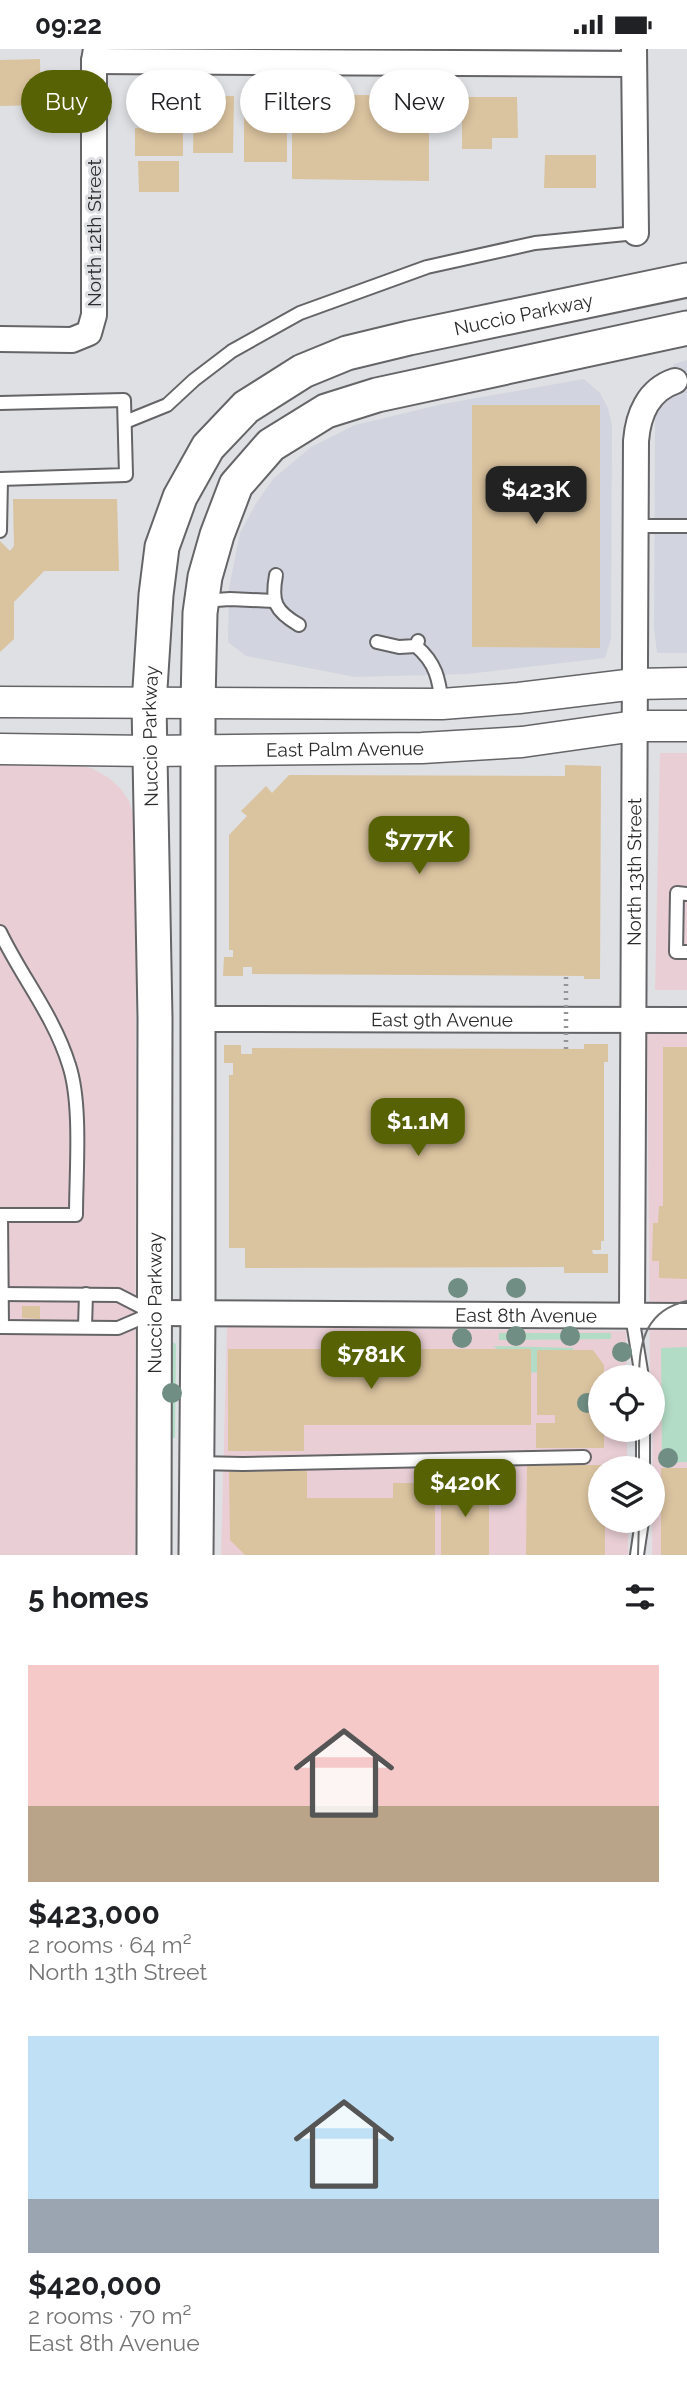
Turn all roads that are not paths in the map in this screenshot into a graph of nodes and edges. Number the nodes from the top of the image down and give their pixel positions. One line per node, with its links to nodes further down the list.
1 (95, 55): 2 (street); 6 (street, North 12th Street)
2 (634, 57): 3 (street)
3 (636, 233): 9 (lane)
4 (687, 280): 23 (main road, Nuccio Parkway)
5 (687, 328): 15 (main road)
6 (0, 339)
7 (681, 381): 11 (street, North 13th Street)
8 (0, 403): 9 (lane)
9 (125, 422): 10 (lane)
10 (0, 479): 13 (lane)
11 (636, 526): 12 (lane); 20 (street, North 13th Street)
12 (687, 526)
13 (0, 531)
14 (276, 575): 16 (lane)
15 (202, 601): 16 (lane); 22 (main road)
16 (274, 601): 17 (lane)
17 (299, 625)
18 (377, 642): 24 (lane)
19 (687, 683): 20 (street)
20 (635, 684): 24 (street); 25 (street, North 13th Street)
21 (0, 702): 23 (street)
22 (198, 703): 23 (street); 24 (street); 28 (main road)
23 (149, 704): 29 (main road, Nuccio Parkway)
24 (442, 704)
25 (635, 726): 26 (street, East Palm Avenue); 28 (street, East Palm Avenue); 34 (street, North 13th Street)
26 (687, 726)
27 (0, 749): 29 (street, East Palm Avenue)
28 (199, 750): 29 (street, East Palm Avenue); 33 (main road)
29 (150, 751): 38 (main road, Nuccio Parkway)
30 (687, 894): 32 (lane)
31 (0, 932): 36 (lane)
32 (687, 952)
33 (197, 1019): 34 (street, East 9th Avenue); 39 (main road)
34 (635, 1020): 35 (street, East 9th Avenue); 40 (street, North 13th Street)
35 (687, 1020)
36 (1, 1294): 37 (lane); 42 (lane)
37 (86, 1294): 38 (lane); 43 (lane)
38 (153, 1313): 39 (street, East 8th Avenue); 43 (lane); 48 (main road, Nuccio Parkway)
39 (198, 1313): 40 (street, East 8th Avenue); 46 (main road)
40 (632, 1316): 41 (street, East 8th Avenue); 44 (lane, North 13th Street)
41 (687, 1316)
42 (1, 1327): 43 (lane)
43 (85, 1327)
44 (640, 1365)
45 (584, 1457): 46 (lane)
46 (197, 1463): 49 (main road)
47 (640, 1533): 50 (lane)
48 (154, 1555)
49 (195, 1555)
50 (637, 1555)

